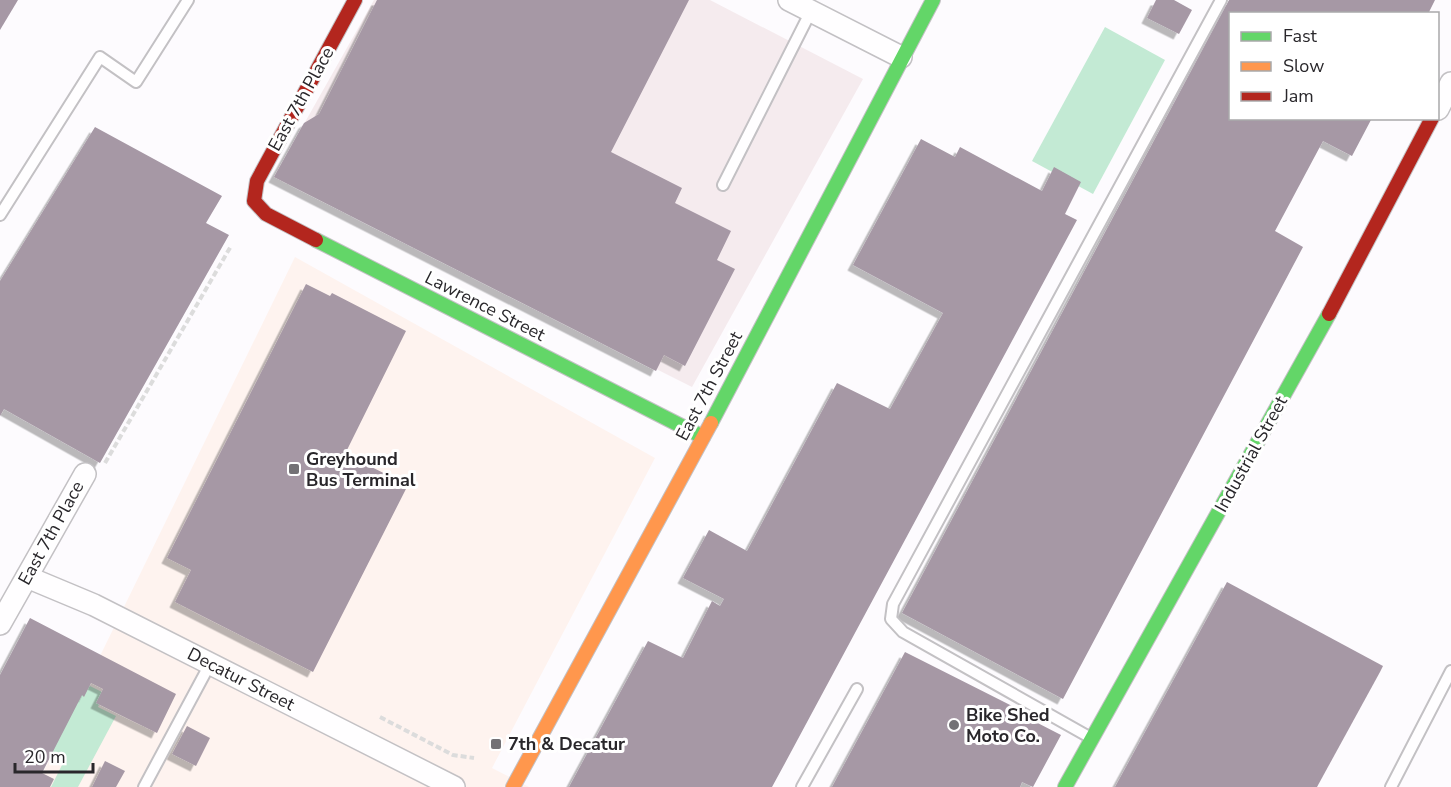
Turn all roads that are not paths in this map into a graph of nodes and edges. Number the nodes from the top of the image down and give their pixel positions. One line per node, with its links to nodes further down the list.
1 (189, 0): 13 (lane)
2 (355, 0): 12 (street, East 7th Place)
3 (789, 0): 6 (street)
4 (933, 0): 7 (street, East 7th Street)
5 (1221, 0): 21 (lane)
6 (811, 11): 7 (street); 11 (lane)
7 (902, 57): 14 (street, East 7th Street)
8 (1451, 83): 9 (street, Industrial Street)
9 (1439, 104)
10 (1430, 120): 21 (street, Industrial Street)
11 (723, 185)
12 (254, 201): 14 (street, Lawrence Street)
13 (0, 215)
14 (703, 437): 24 (street, East 7th Street)
15 (85, 474): 16 (street, East 7th Place)
16 (27, 577): 17 (street, East 7th Place); 18 (street, Decatur Street)
17 (0, 624)
18 (210, 664): 22 (lane); 23 (street, Decatur Street)
19 (1451, 671): 27 (lane)
20 (857, 689): 25 (lane)
21 (1091, 739): 26 (street, Industrial Street)
22 (144, 787)
23 (454, 787)
24 (513, 787)
25 (802, 787)
26 (1065, 787)
27 (1391, 787)

